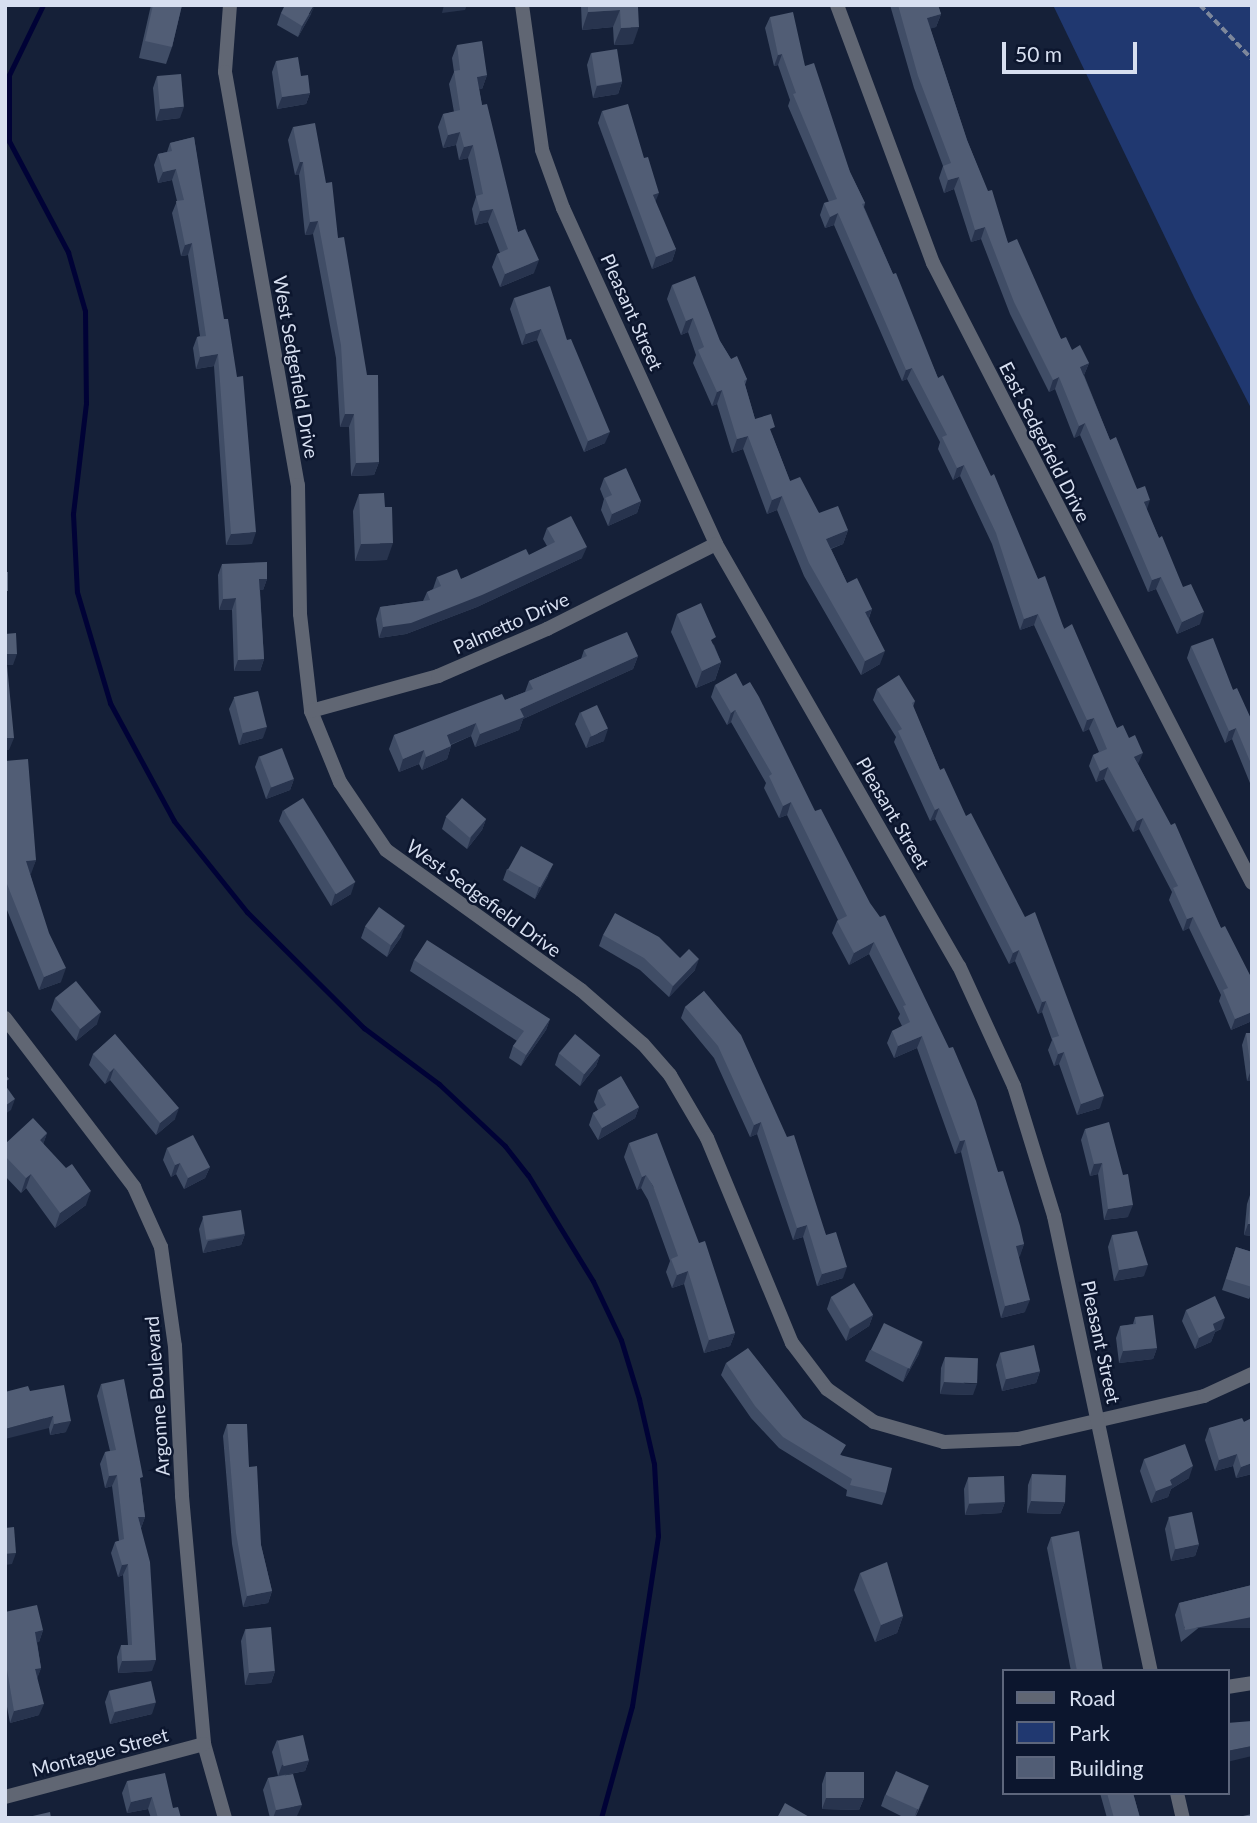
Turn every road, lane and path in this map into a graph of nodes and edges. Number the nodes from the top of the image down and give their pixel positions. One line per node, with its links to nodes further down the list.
1 (230, 5): 7 (street, West Sedgefield Drive)
2 (522, 5): 6 (street, Pleasant Street)
3 (837, 5): 8 (street, East Sedgefield Drive)
4 (1199, 5): 5 (path)
5 (1252, 59)
6 (716, 544): 7 (street, Palmetto Drive); 11 (street, Pleasant Street)
7 (311, 711): 11 (street, West Sedgefield Drive)
8 (1252, 883)
9 (5, 1018): 15 (street, Argonne Boulevard)
10 (1252, 1374): 11 (street)
11 (1098, 1423): 12 (street, Pleasant Street)
12 (1151, 1669)
13 (1252, 1683): 14 (street)
14 (1229, 1687)
15 (204, 1744): 17 (street, Montague Street); 18 (street, Argonne Boulevard)
16 (1177, 1795): 19 (street)
17 (5, 1797)
18 (225, 1818)
19 (1182, 1818)

